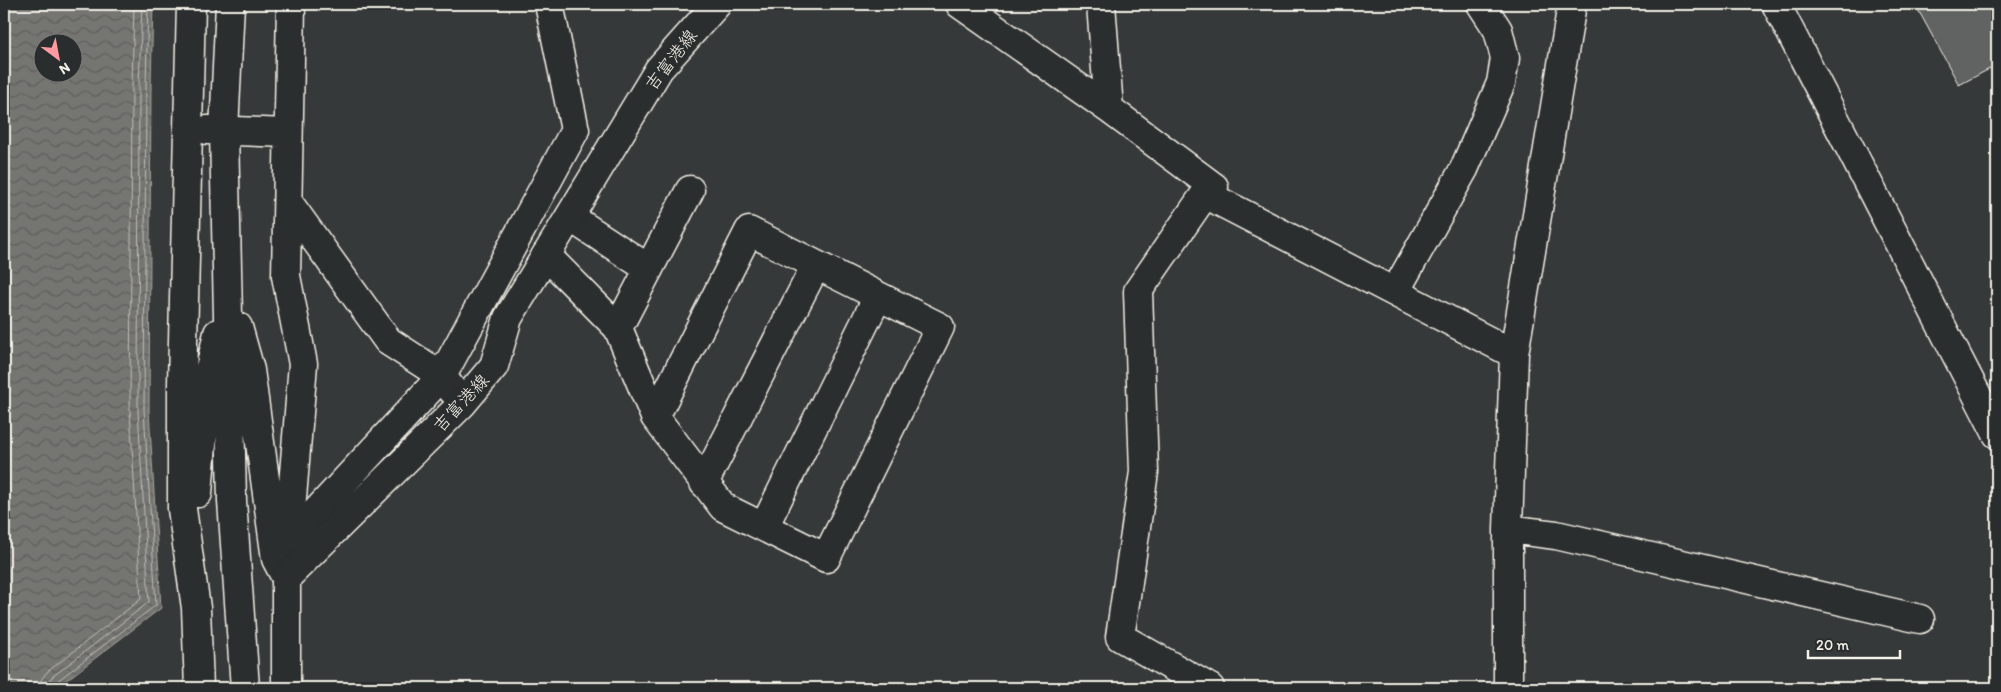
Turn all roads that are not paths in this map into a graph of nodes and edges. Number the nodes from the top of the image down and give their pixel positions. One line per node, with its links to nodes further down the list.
1 (191, 4): 12 (street)
2 (230, 4): 13 (street)
3 (291, 4): 14 (street)
4 (548, 4): 27 (street)
5 (717, 4): 18 (street, 吉富港線)
6 (960, 4): 11 (street)
7 (1101, 4): 11 (street)
8 (1482, 4): 23 (street)
9 (1572, 4): 26 (street)
10 (1776, 4): 30 (street)
11 (1109, 109): 16 (street)
12 (188, 128): 13 (street); 36 (street)
13 (224, 131): 14 (street); 22 (street)
14 (288, 133): 17 (street)
15 (690, 190): 21 (street)
16 (1205, 194): 23 (street); 41 (street)
17 (288, 202): 27 (street); 34 (street)
18 (570, 217): 19 (street, 吉富港線); 21 (street)
19 (546, 255): 25 (street); 28 (street, 吉富港線)
20 (816, 265): 24 (street); 29 (street); 31 (street)
21 (649, 269): 25 (street)
22 (228, 290): 35 (street); 36 (street); 39 (street)
23 (1395, 292): 26 (street)
24 (878, 296): 32 (street); 32 (street)
25 (618, 328): 29 (street)
26 (1514, 354): 33 (street)
27 (442, 376): 28 (street); 34 (street)
28 (462, 404): 35 (street, 吉富港線)
29 (655, 418): 31 (street)
30 (1997, 434)
31 (704, 483): 32 (street)
32 (764, 527)
33 (1508, 529): 37 (street); 42 (street)
34 (289, 541): 35 (street)
35 (286, 578): 40 (street)
36 (196, 608): 38 (street)
37 (1920, 619)
38 (199, 688)
39 (245, 688)
40 (286, 688)
41 (1210, 688)
42 (1508, 688)

